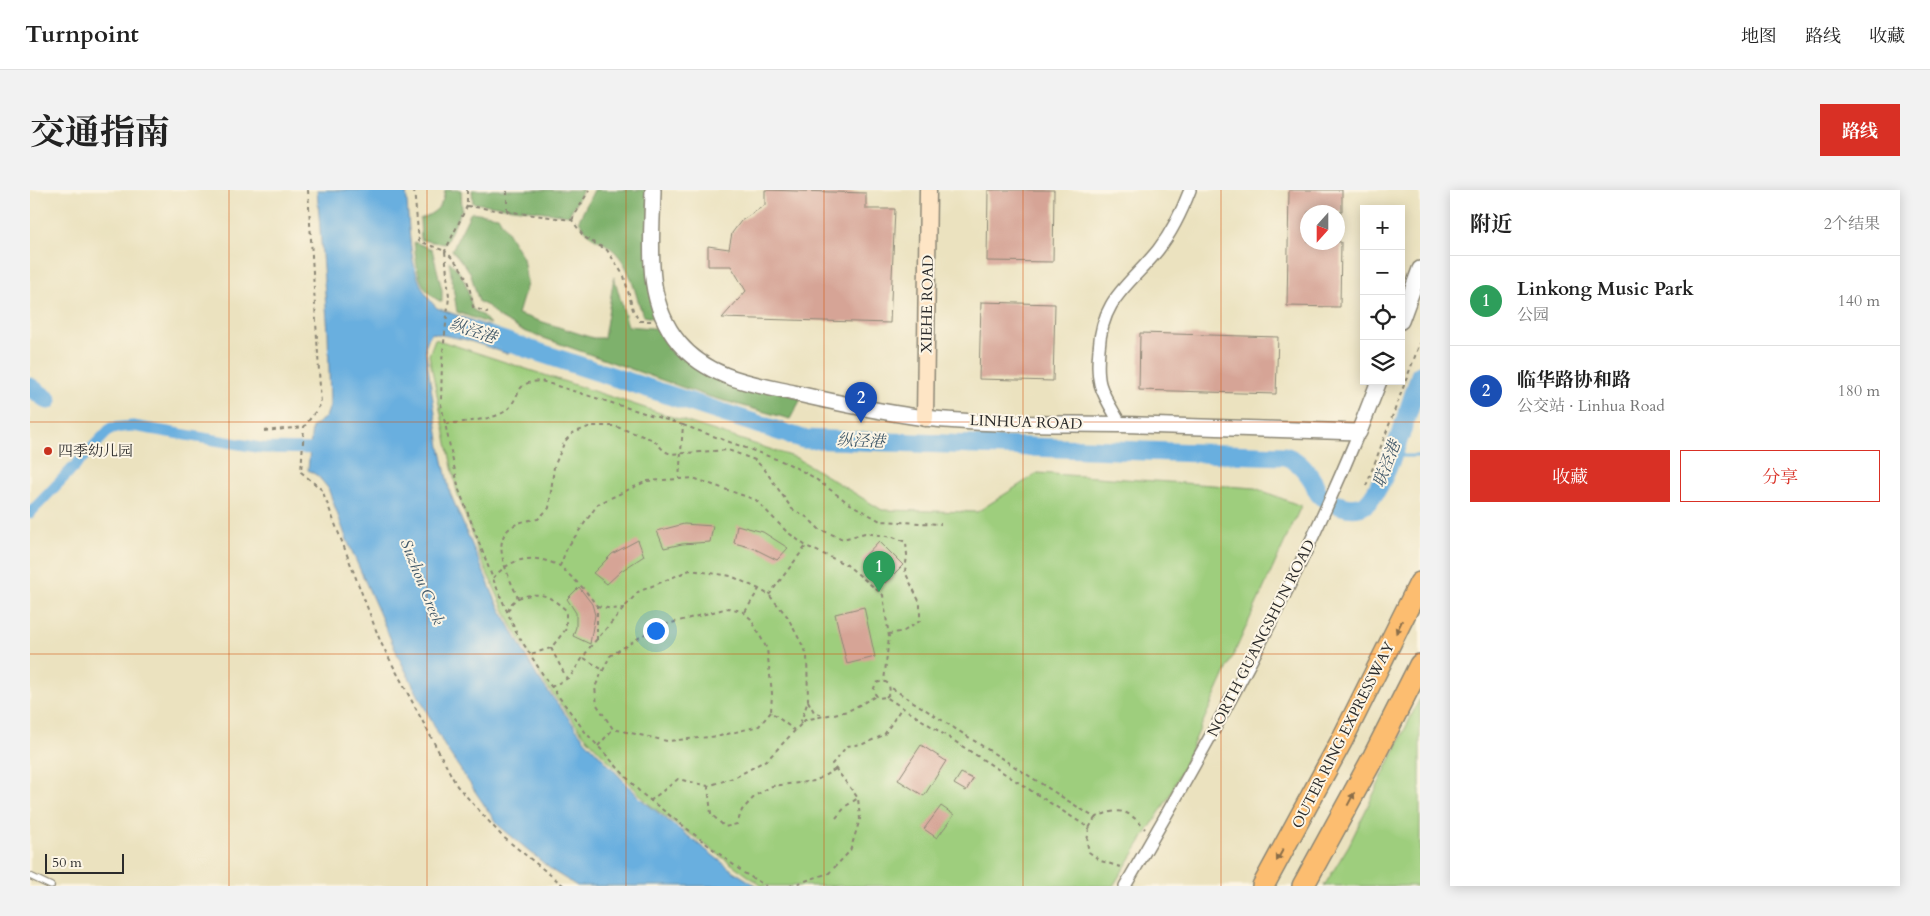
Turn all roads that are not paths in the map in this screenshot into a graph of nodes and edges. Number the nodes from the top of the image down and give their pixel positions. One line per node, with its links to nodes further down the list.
1 (653, 190): 7 (street, LINHUA ROAD)
2 (928, 190): 7 (main road, XIEHE ROAD)
3 (1190, 190): 8 (street)
4 (1420, 269): 5 (street)
5 (1405, 310)
6 (1377, 385): 9 (street, NORTH GUANGSHUN ROAD)
7 (925, 418): 8 (street, LINHUA ROAD)
8 (1121, 425): 9 (street, LINHUA ROAD)
9 (1359, 432): 14 (street, NORTH GUANGSHUN ROAD)
10 (1420, 582): 15 (highway, OUTER RING EXPRESSWAY, one-way to 15)
11 (1420, 665): 16 (highway, one-way to 11)
12 (30, 876): 13 (lane)
13 (51, 886)
14 (1125, 886)
15 (1263, 886)
16 (1303, 886)

